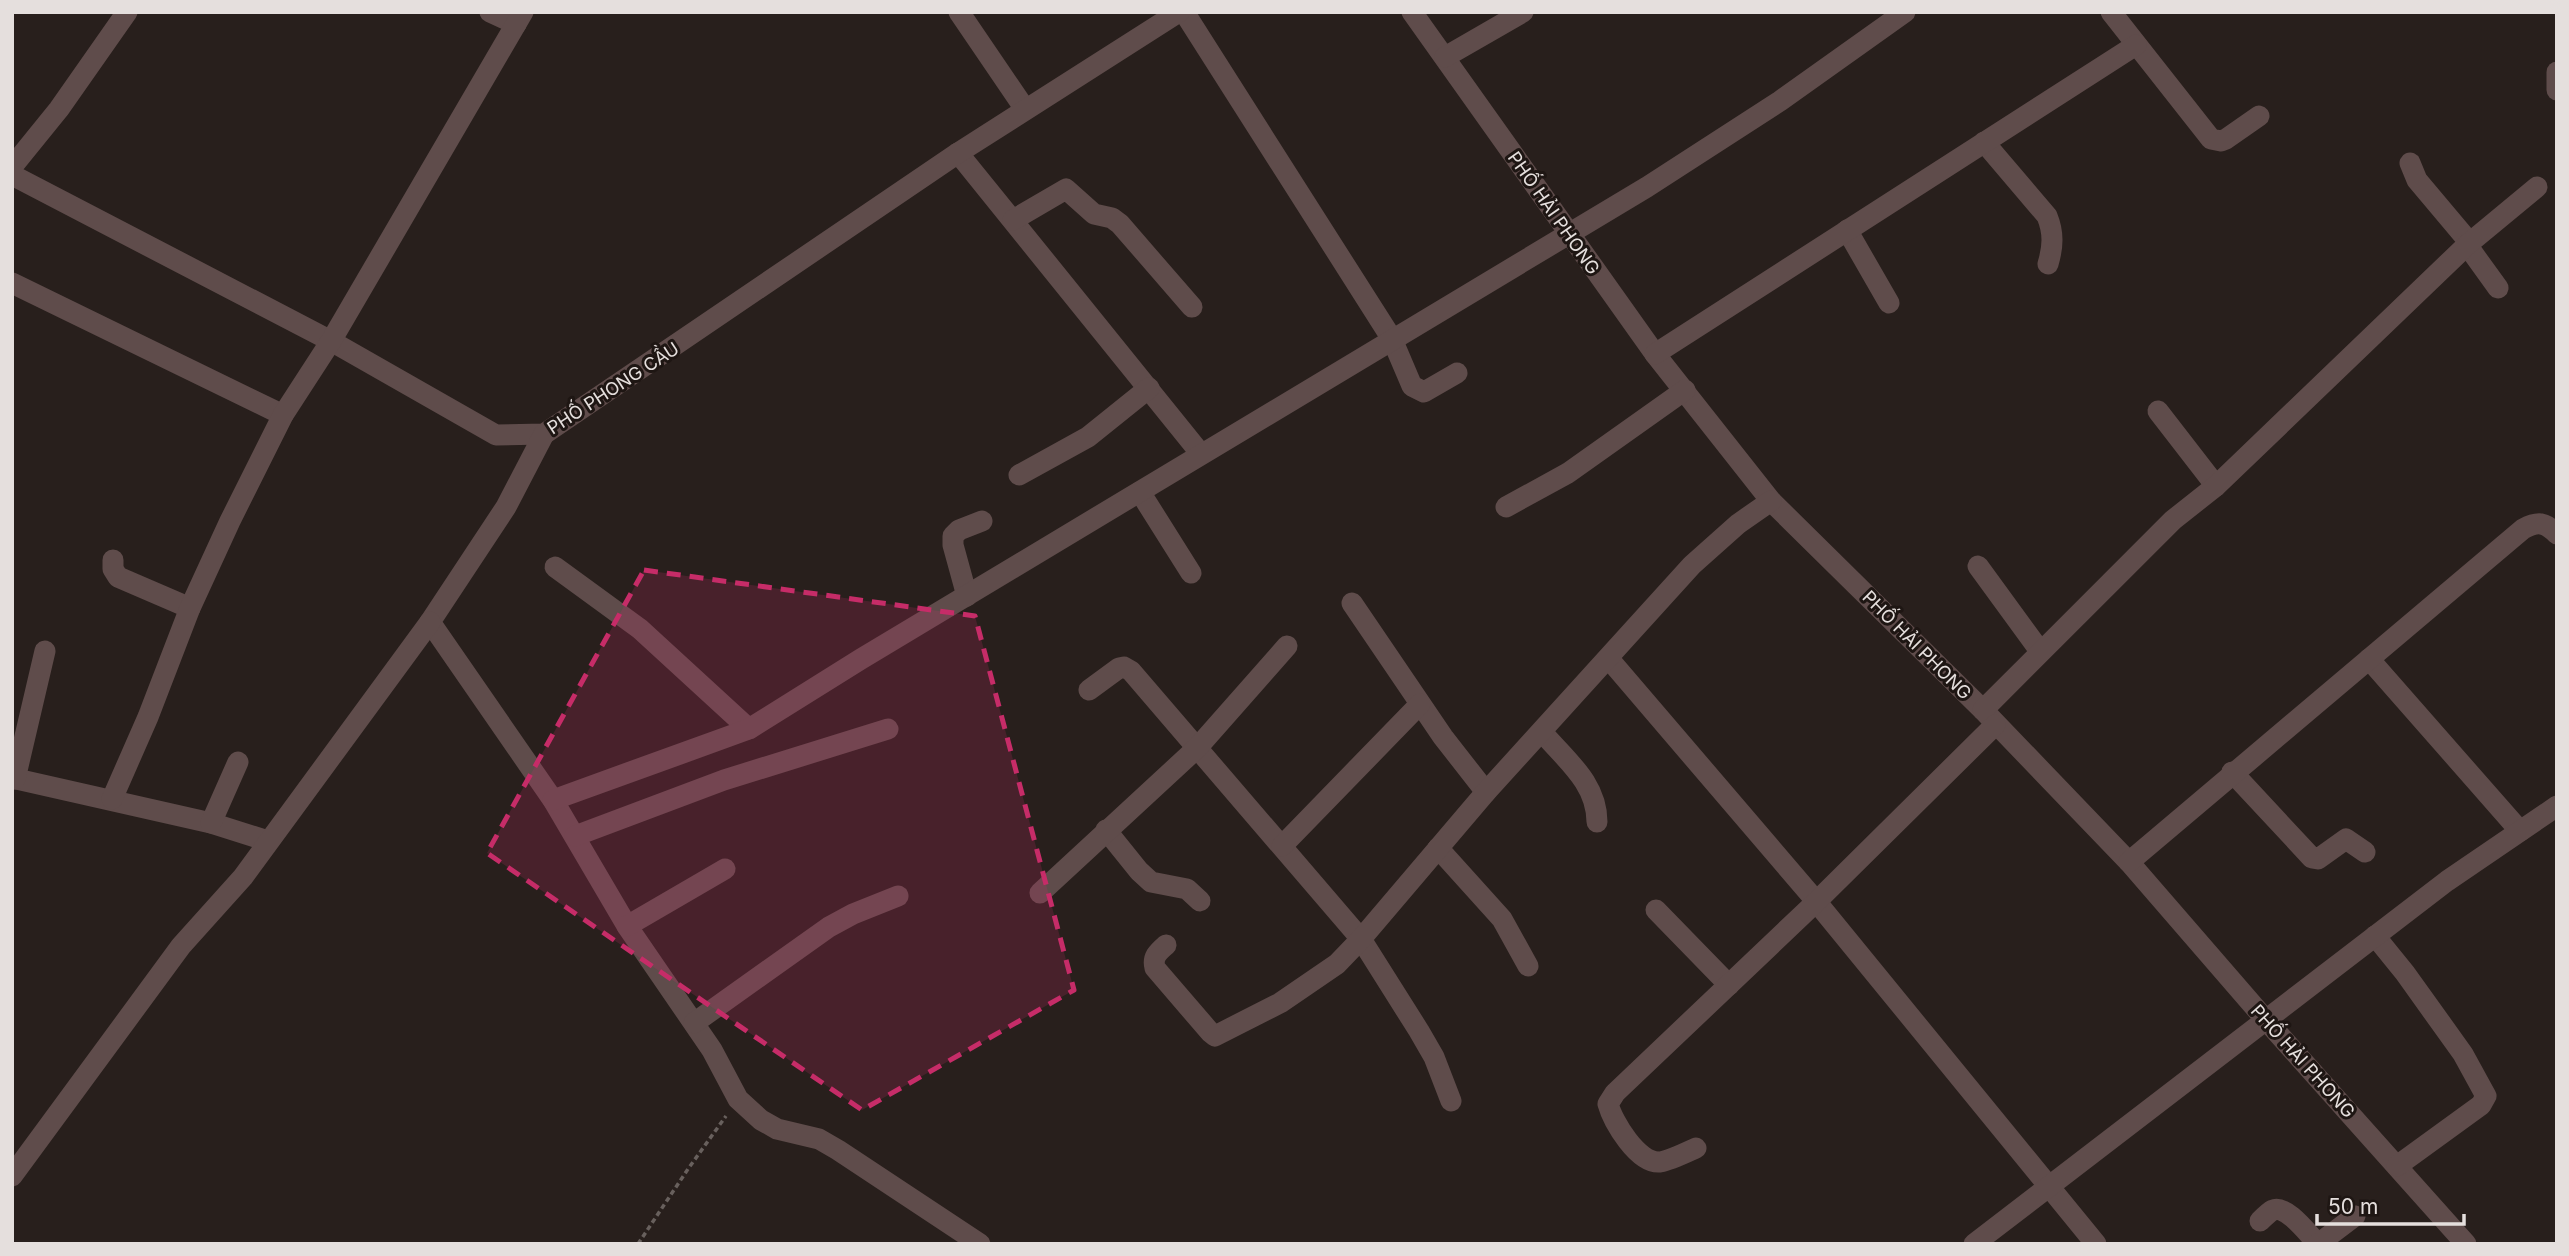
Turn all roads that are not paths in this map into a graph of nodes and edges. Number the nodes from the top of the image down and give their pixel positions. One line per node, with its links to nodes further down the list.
1 (127, 12): 19 (street)
2 (490, 12): 9 (street)
3 (959, 12): 14 (street)
4 (1182, 12): 14 (street, PHỐ PHONG CẦU); 31 (street)
5 (1412, 12): 11 (street, PHỐ HẢI PHONG)
6 (1523, 12): 11 (street)
7 (1905, 12): 24 (street)
8 (2111, 12): 10 (street)
9 (520, 18): 32 (street)
10 (2136, 45): 15 (street); 16 (street)
11 (1445, 57): 24 (street, PHỐ HẢI PHONG)
12 (2557, 72): 13 (street)
13 (2557, 90)
14 (1025, 109): 17 (street, PHỐ PHONG CẦU)
15 (2259, 116)
16 (1984, 142): 23 (street); 26 (street)
17 (958, 153): 22 (street); 39 (street, PHỐ PHONG CẦU)
18 (2410, 163): 25 (street)
19 (12, 167)
20 (12, 175): 32 (street, PHỐ PHONG CẦU)
21 (2537, 187): 25 (street)
22 (1013, 220): 30 (street); 35 (street)
23 (1847, 230): 29 (street); 33 (street)
24 (1567, 233): 31 (street); 33 (street, PHỐ HẢI PHONG)
25 (2468, 244): 28 (street); 42 (street)
26 (2048, 264)
27 (12, 283): 38 (street)
28 (2498, 288)
29 (1889, 303)
30 (1192, 307)
31 (1392, 340): 34 (street); 40 (street)
32 (331, 341): 38 (street); 39 (street, PHỐ PHONG CẦU)
33 (1655, 354): 36 (street, PHỐ HẢI PHONG)
34 (1457, 373)
35 (1149, 388): 40 (street); 41 (street)
36 (1685, 390): 44 (street, PHỐ HẢI PHONG); 45 (street)
37 (2158, 411): 42 (street)
38 (284, 415): 54 (street)
39 (544, 434): 55 (street)
40 (1201, 454): 43 (street)
41 (1020, 475)
42 (2216, 486): 58 (street)
43 (1140, 492): 51 (street); 52 (street)
44 (1767, 496): 59 (street); 63 (street, PHỐ HẢI PHONG)
45 (1506, 507)
46 (982, 521): 52 (street)
47 (2557, 534): 60 (street)
48 (113, 560): 54 (street)
49 (1978, 566): 58 (street)
50 (555, 567): 64 (street)
51 (1191, 573)
52 (967, 596): 64 (street)
53 (1352, 603): 62 (street)
54 (190, 608): 72 (street)
55 (430, 622): 74 (street); 81 (street)
56 (1287, 646): 67 (street)
57 (45, 651): 70 (street)
58 (2040, 651): 63 (street)
59 (1609, 659): 66 (street); 88 (street)
60 (2370, 659): 69 (street); 78 (street)
61 (1089, 690): 67 (street)
62 (1420, 704): 71 (street); 79 (street)
63 (1989, 717): 83 (street, PHỐ HẢI PHONG); 88 (street)
64 (749, 729): 74 (street)
65 (888, 729): 74 (street)
66 (1542, 732): 71 (street); 75 (street)
67 (1198, 747): 77 (street); 79 (street)
68 (238, 762): 76 (street)
69 (2232, 772): 82 (street); 83 (street)
70 (14, 778): 72 (street)
71 (1486, 792): 80 (street)
72 (112, 799): 76 (street)
73 (2557, 806): 78 (street)
74 (564, 818): 90 (street)
75 (1597, 822)
76 (211, 823): 81 (street)
77 (1106, 830): 85 (street); 87 (street)
78 (2520, 831): 91 (street)
79 (1282, 846): 92 (street)
80 (1438, 848): 92 (street); 94 (street)
81 (262, 850): 101 (street)
82 (2365, 852)
83 (2129, 862): 96 (street, PHỐ HẢI PHONG)
84 (724, 869): 90 (street)
85 (1040, 893)
86 (898, 896): 97 (street)
87 (1200, 901)
88 (1816, 902): 95 (street); 102 (street)
89 (1657, 909): 95 (street)
90 (627, 926): 97 (street)
91 (2375, 936): 96 (street); 100 (street)
92 (1361, 939): 93 (street); 98 (street)
93 (1166, 944)
94 (1528, 966)
95 (1729, 985): 99 (street)
96 (2265, 1018): 100 (street, PHỐ HẢI PHONG); 102 (street)
97 (694, 1023): 105 (street)
98 (1451, 1101)
99 (1696, 1148)
100 (2397, 1166): 109 (street, PHỐ HẢI PHONG)
101 (12, 1176)
102 (2050, 1186): 106 (street); 107 (street)
103 (2355, 1216): 108 (street)
104 (2260, 1221): 108 (street)
105 (981, 1244)
106 (1974, 1244)
107 (2096, 1244)
108 (2318, 1244)
109 (2466, 1244)

